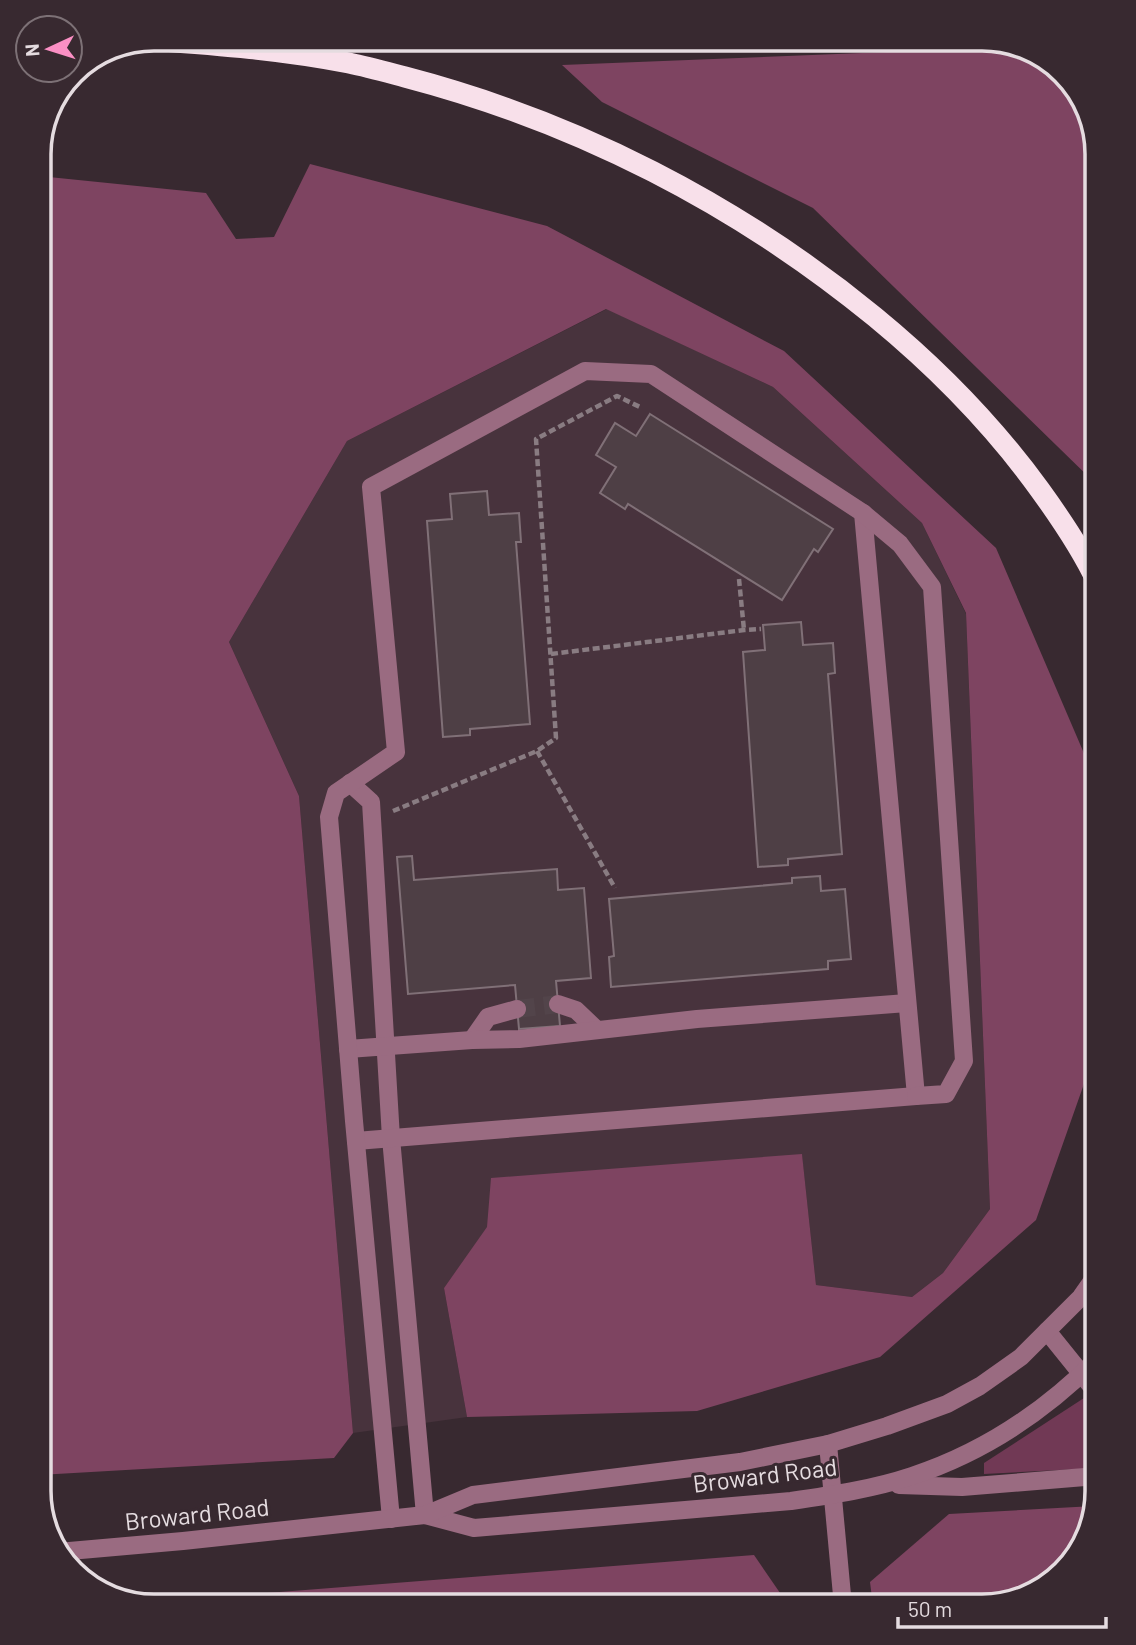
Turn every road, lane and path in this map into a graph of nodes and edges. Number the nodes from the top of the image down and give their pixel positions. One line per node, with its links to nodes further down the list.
1 (271, 51): 4 (highway)
2 (642, 408): 8 (path)
3 (863, 513): 10 (street); 13 (street); 20 (street)
4 (1085, 561)
5 (739, 579): 6 (path)
6 (744, 629): 7 (path); 8 (path)
7 (761, 629)
8 (551, 654): 9 (path)
9 (537, 751): 11 (path); 12 (path)
10 (350, 783): 11 (street); 19 (street)
11 (372, 819): 18 (street)
12 (615, 888)
13 (907, 1003): 16 (street); 20 (street)
14 (558, 1004): 16 (street)
15 (517, 1009): 17 (street)
16 (597, 1030): 17 (street)
17 (472, 1040): 18 (street)
18 (386, 1047): 19 (street); 21 (street)
19 (348, 1049): 22 (street)
20 (916, 1096): 21 (street)
21 (391, 1138): 22 (street); 32 (street)
22 (356, 1141): 33 (street)
23 (1085, 1292): 24 (street, Broward Road)
24 (1047, 1331): 26 (street); 28 (street, Broward Road)
25 (1085, 1372): 26 (street, Broward Road)
26 (1082, 1375): 27 (street); 30 (street, Broward Road)
27 (1085, 1379)
28 (828, 1444): 31 (street); 32 (street, Broward Road)
29 (1085, 1477): 30 (street)
30 (878, 1485): 31 (street, Broward Road)
31 (833, 1495): 32 (street, Broward Road); 35 (street)
32 (425, 1515): 33 (street, Broward Road)
33 (391, 1519): 34 (street, Broward Road)
34 (70, 1551)
35 (842, 1594)

